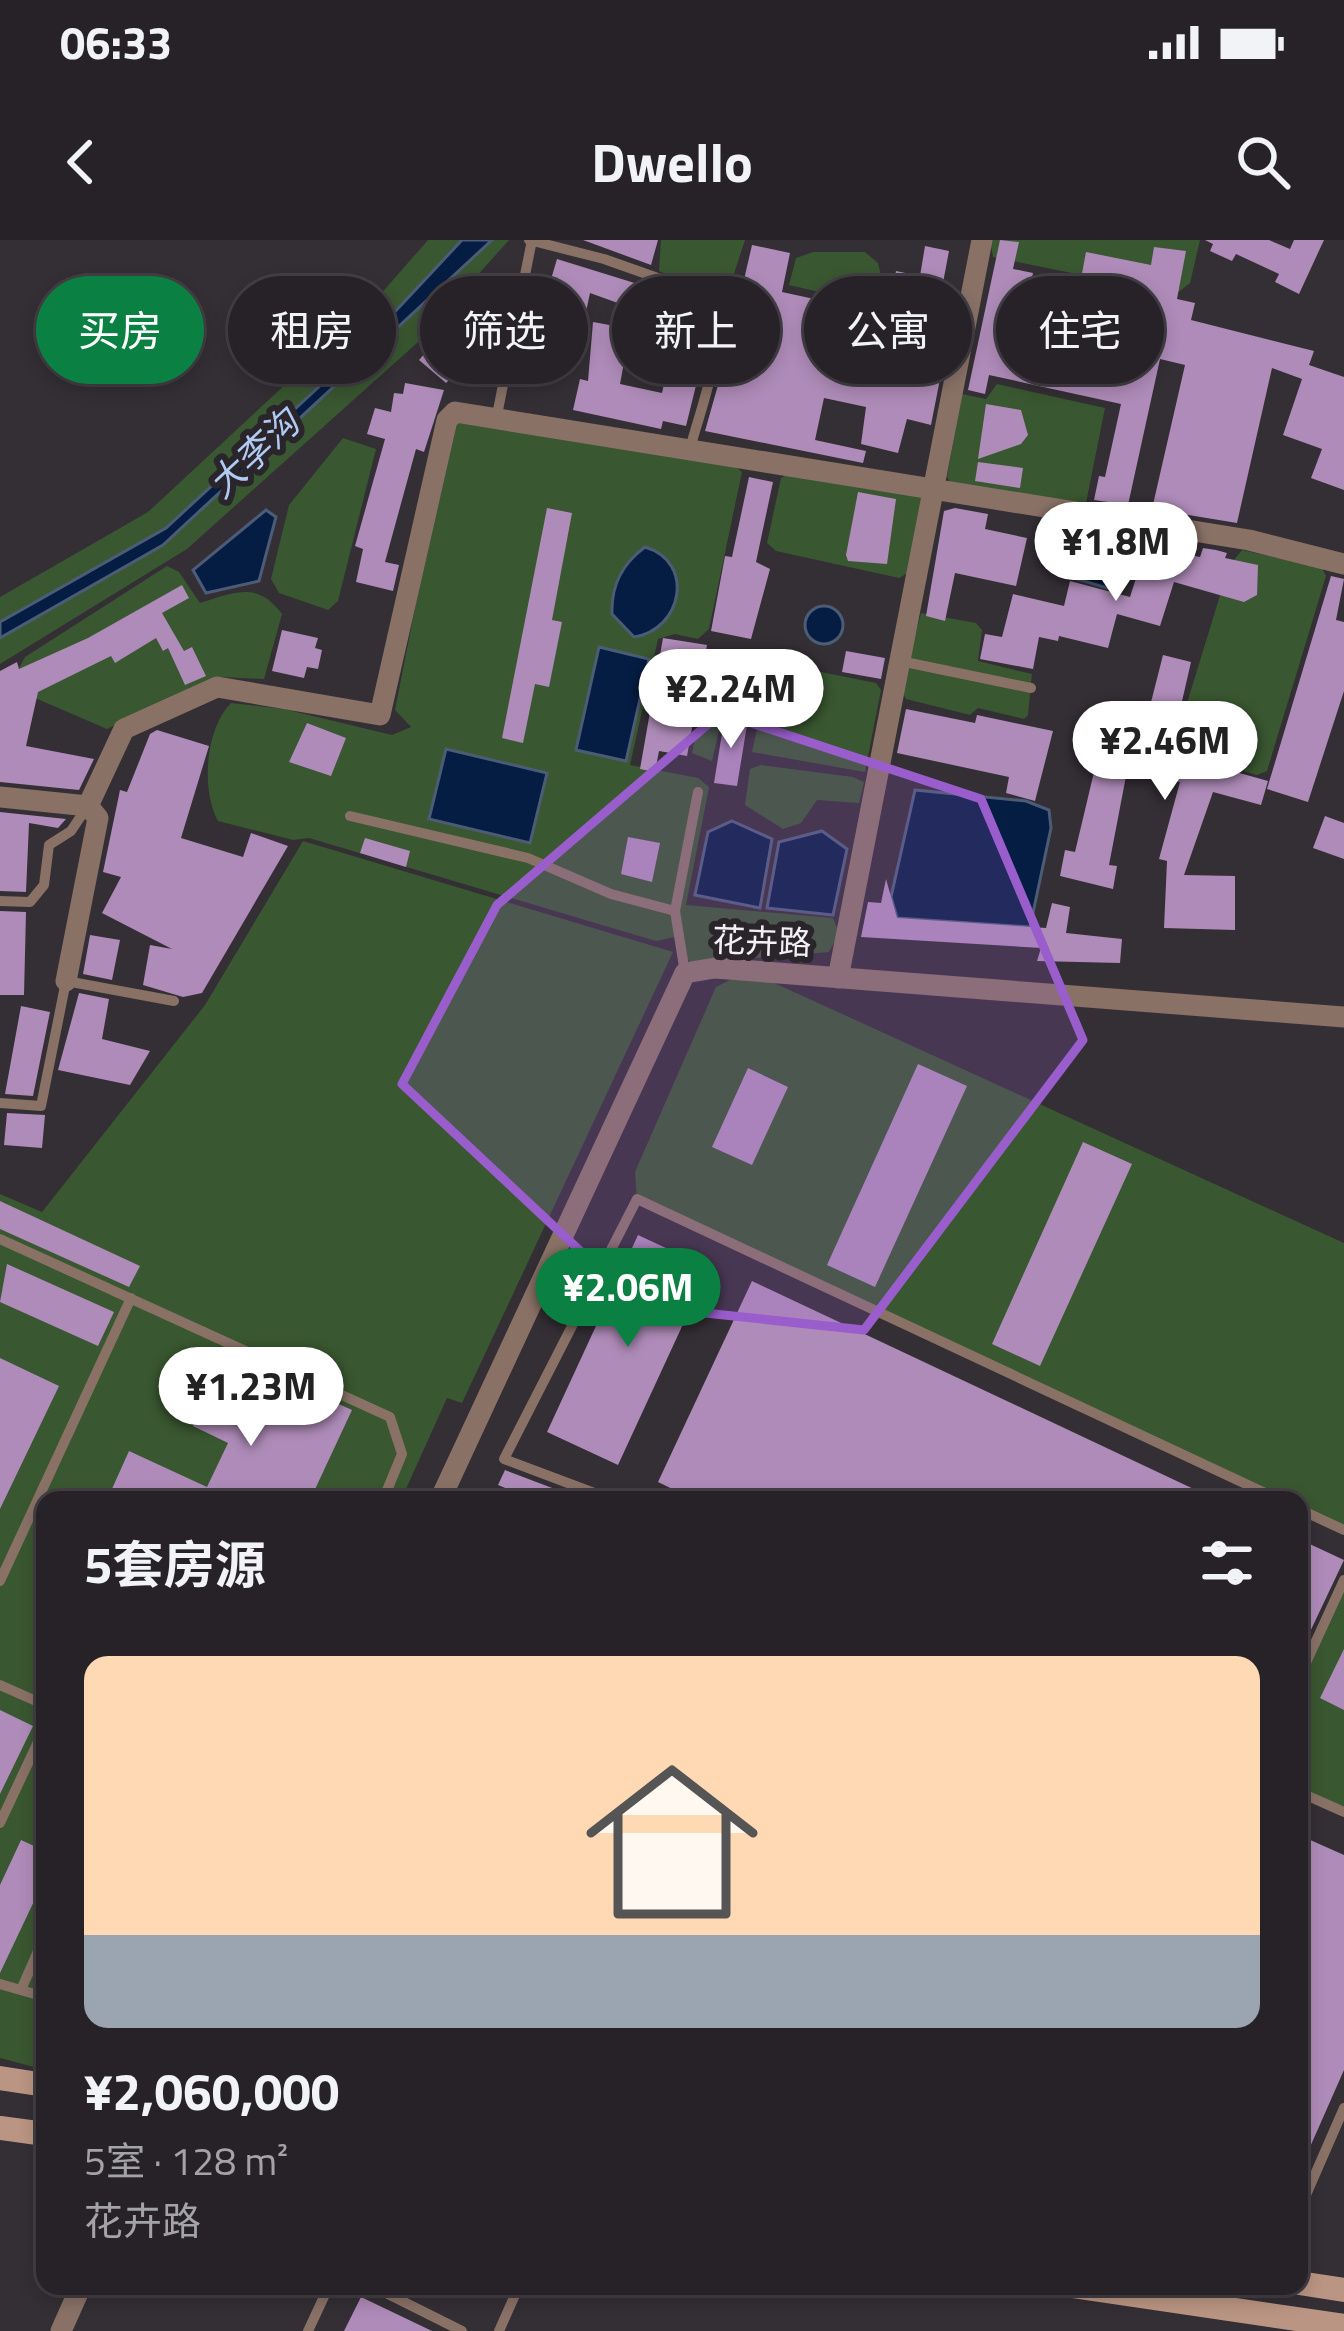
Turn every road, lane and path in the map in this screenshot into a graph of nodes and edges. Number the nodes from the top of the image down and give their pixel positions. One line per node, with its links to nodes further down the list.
1 (531, 240): 3 (lane); 4 (lane)
2 (982, 240): 5 (street)
3 (497, 415): 4 (street); 11 (street)
4 (690, 449): 5 (street)
5 (933, 491): 6 (street); 7 (street)
6 (1344, 564)
7 (900, 661): 8 (lane); 16 (street)
8 (1031, 688)
9 (698, 792): 14 (lane)
10 (0, 797): 11 (street)
11 (88, 806): 13 (lane); 17 (street)
12 (350, 816): 14 (lane)
13 (0, 901)
14 (675, 911): 15 (lane)
15 (685, 973): 16 (street, 花卉路); 25 (street, 花卉路)
16 (838, 978): 19 (street, 花卉路)
17 (66, 981): 18 (lane); 20 (lane)
18 (174, 1000)
19 (1344, 1017)
20 (0, 1103)
21 (0, 1239): 22 (lane)
22 (131, 1298): 23 (lane); 24 (lane)
23 (42, 1491)
24 (387, 1491)
25 (444, 1491)
26 (589, 1491): 27 (lane)
27 (1261, 1491)
28 (36, 1503): 32 (lane)
29 (1308, 1513): 30 (lane)
30 (1344, 1530)
31 (1344, 1580): 33 (lane)
32 (0, 1581)
33 (1308, 1658)
34 (0, 1685): 35 (lane)
35 (36, 1702)
36 (36, 1746): 39 (lane)
37 (1308, 1796): 38 (lane)
38 (1344, 1812)
39 (0, 1823)
40 (36, 1956): 42 (lane)
41 (0, 1984): 42 (lane)
42 (21, 1990): 43 (lane)
43 (36, 1994)
44 (0, 2078): 45 (main road)
45 (36, 2084)
46 (1344, 2108): 49 (lane)
47 (0, 2128): 48 (main road)
48 (36, 2133)
49 (1308, 2190)
50 (1308, 2284): 51 (main road)
51 (1344, 2290)
52 (78, 2295): 58 (street)
53 (325, 2295): 59 (lane)
54 (390, 2295): 60 (lane)
55 (515, 2295): 61 (lane)
56 (1133, 2295): 57 (main road)
57 (1344, 2326)
58 (61, 2331)
59 (308, 2331)
60 (463, 2331)
61 (499, 2331)

